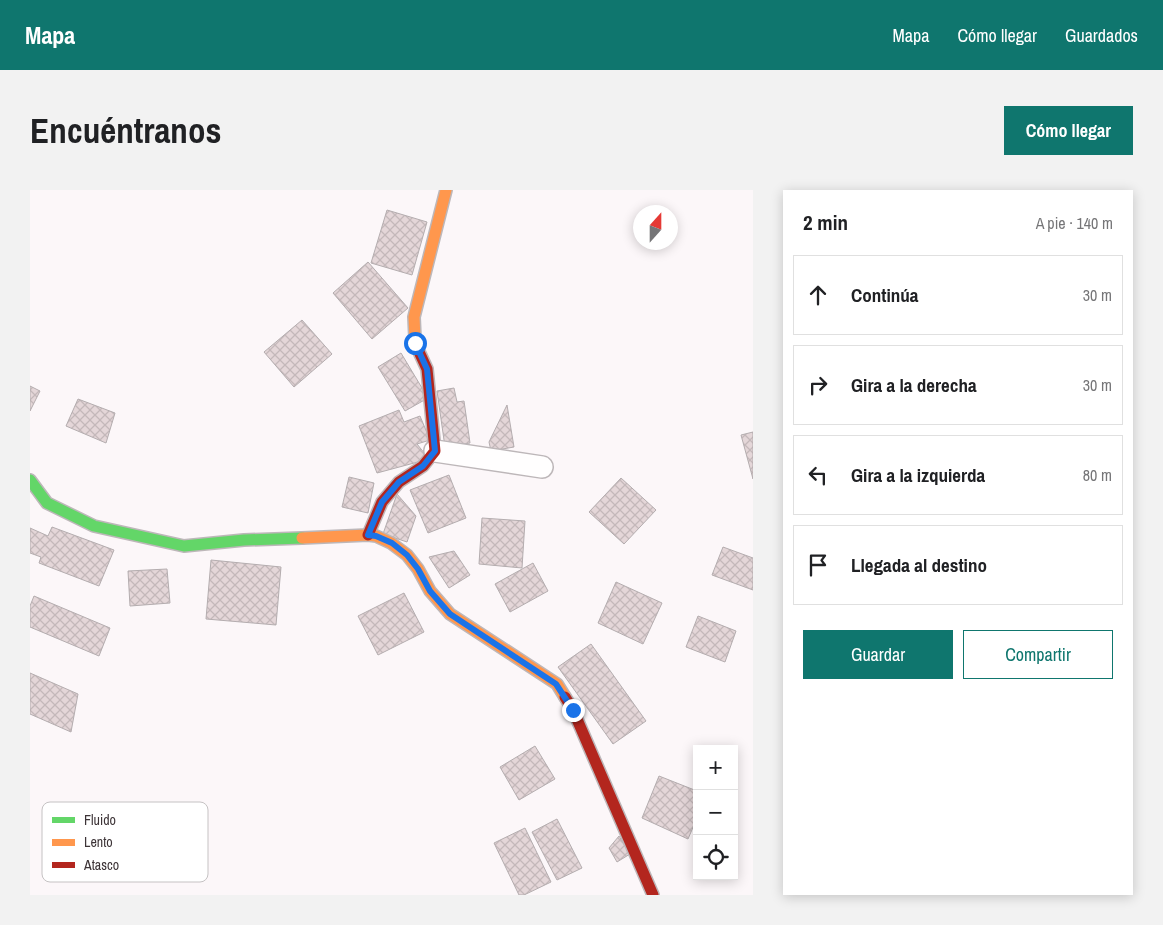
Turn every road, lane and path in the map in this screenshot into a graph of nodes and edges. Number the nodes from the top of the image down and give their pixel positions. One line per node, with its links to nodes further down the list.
1 (446, 190): 2 (street)
2 (435, 451): 3 (street); 5 (street)
3 (542, 467)
4 (30, 480): 5 (street)
5 (368, 535): 6 (street)
6 (653, 895)

